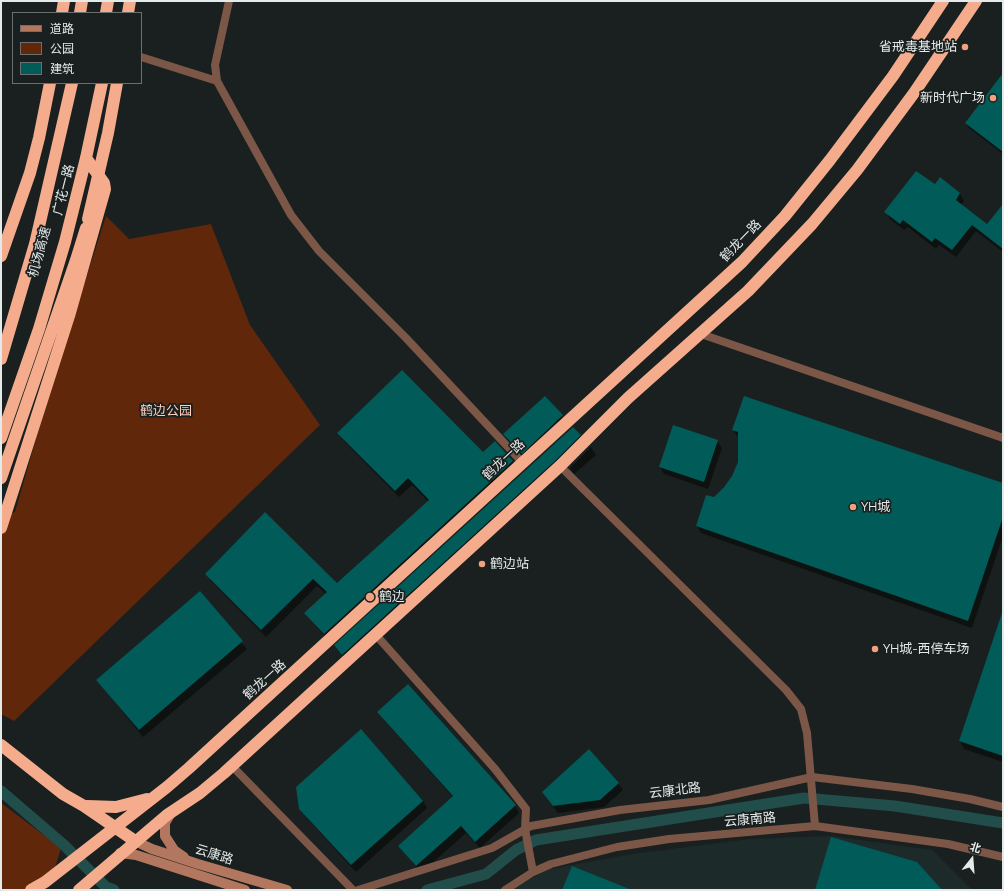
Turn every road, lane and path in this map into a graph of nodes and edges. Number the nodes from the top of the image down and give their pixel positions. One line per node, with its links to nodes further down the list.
1 (64, 1): 10 (highway)
2 (82, 1): 11 (highway)
3 (86, 1): 12 (highway)
4 (108, 1): 13 (highway)
5 (115, 1): 14 (highway)
6 (130, 1): 15 (highway)
7 (229, 1): 17 (street)
8 (943, 1): 32 (highway, 鹤龙一路)
9 (976, 1): 26 (highway)
10 (62, 12)
11 (80, 12)
12 (85, 12)
13 (106, 12)
14 (113, 12)
15 (128, 12)
16 (142, 57): 17 (street)
17 (218, 81): 32 (street)
18 (50, 84): 25 (highway)
19 (68, 84): 27 (highway, 广花一路)
20 (72, 84): 28 (highway, 机场高速)
21 (94, 84): 29 (highway, 机场高速)
22 (102, 84): 24 (highway, 广花一路)
23 (117, 84): 34 (highway, bridge)
24 (86, 158): 30 (highway, 广花一路); 35 (highway)
25 (1, 256)
26 (701, 334): 31 (street); 33 (highway)
27 (1, 339)
28 (1, 359)
29 (1, 425)
30 (1, 438)
31 (1003, 438)
32 (522, 462): 40 (highway, 鹤龙一路)
33 (560, 466): 36 (highway); 39 (street)
34 (1, 478)
35 (1, 528)
36 (376, 635): 38 (highway); 46 (street)
37 (1, 745): 41 (highway)
38 (232, 766): 43 (highway); 56 (street)
39 (812, 777): 42 (street, 云康北路); 44 (street); 46 (street, 云康北路)
40 (160, 792): 41 (highway); 45 (highway, 鹤龙一路)
41 (84, 806): 45 (highway)
42 (1003, 807)
43 (172, 812): 47 (highway); 50 (street)
44 (815, 826): 49 (street, 云康南路); 51 (street, 云康南路)
45 (115, 827): 47 (highway); 53 (highway, 鹤龙一路)
46 (525, 828): 51 (street); 57 (street, 云康北路)
47 (135, 841): 48 (highway); 50 (street, 云康路)
48 (120, 854): 52 (highway); 54 (street, 云康路)
49 (1003, 857)
50 (191, 862): 55 (street, 云康路)
51 (533, 872): 58 (street, 云康南路)
52 (82, 887)
53 (31, 890)
54 (245, 890)
55 (287, 890)
56 (353, 890)
57 (358, 890)
58 (505, 890)

